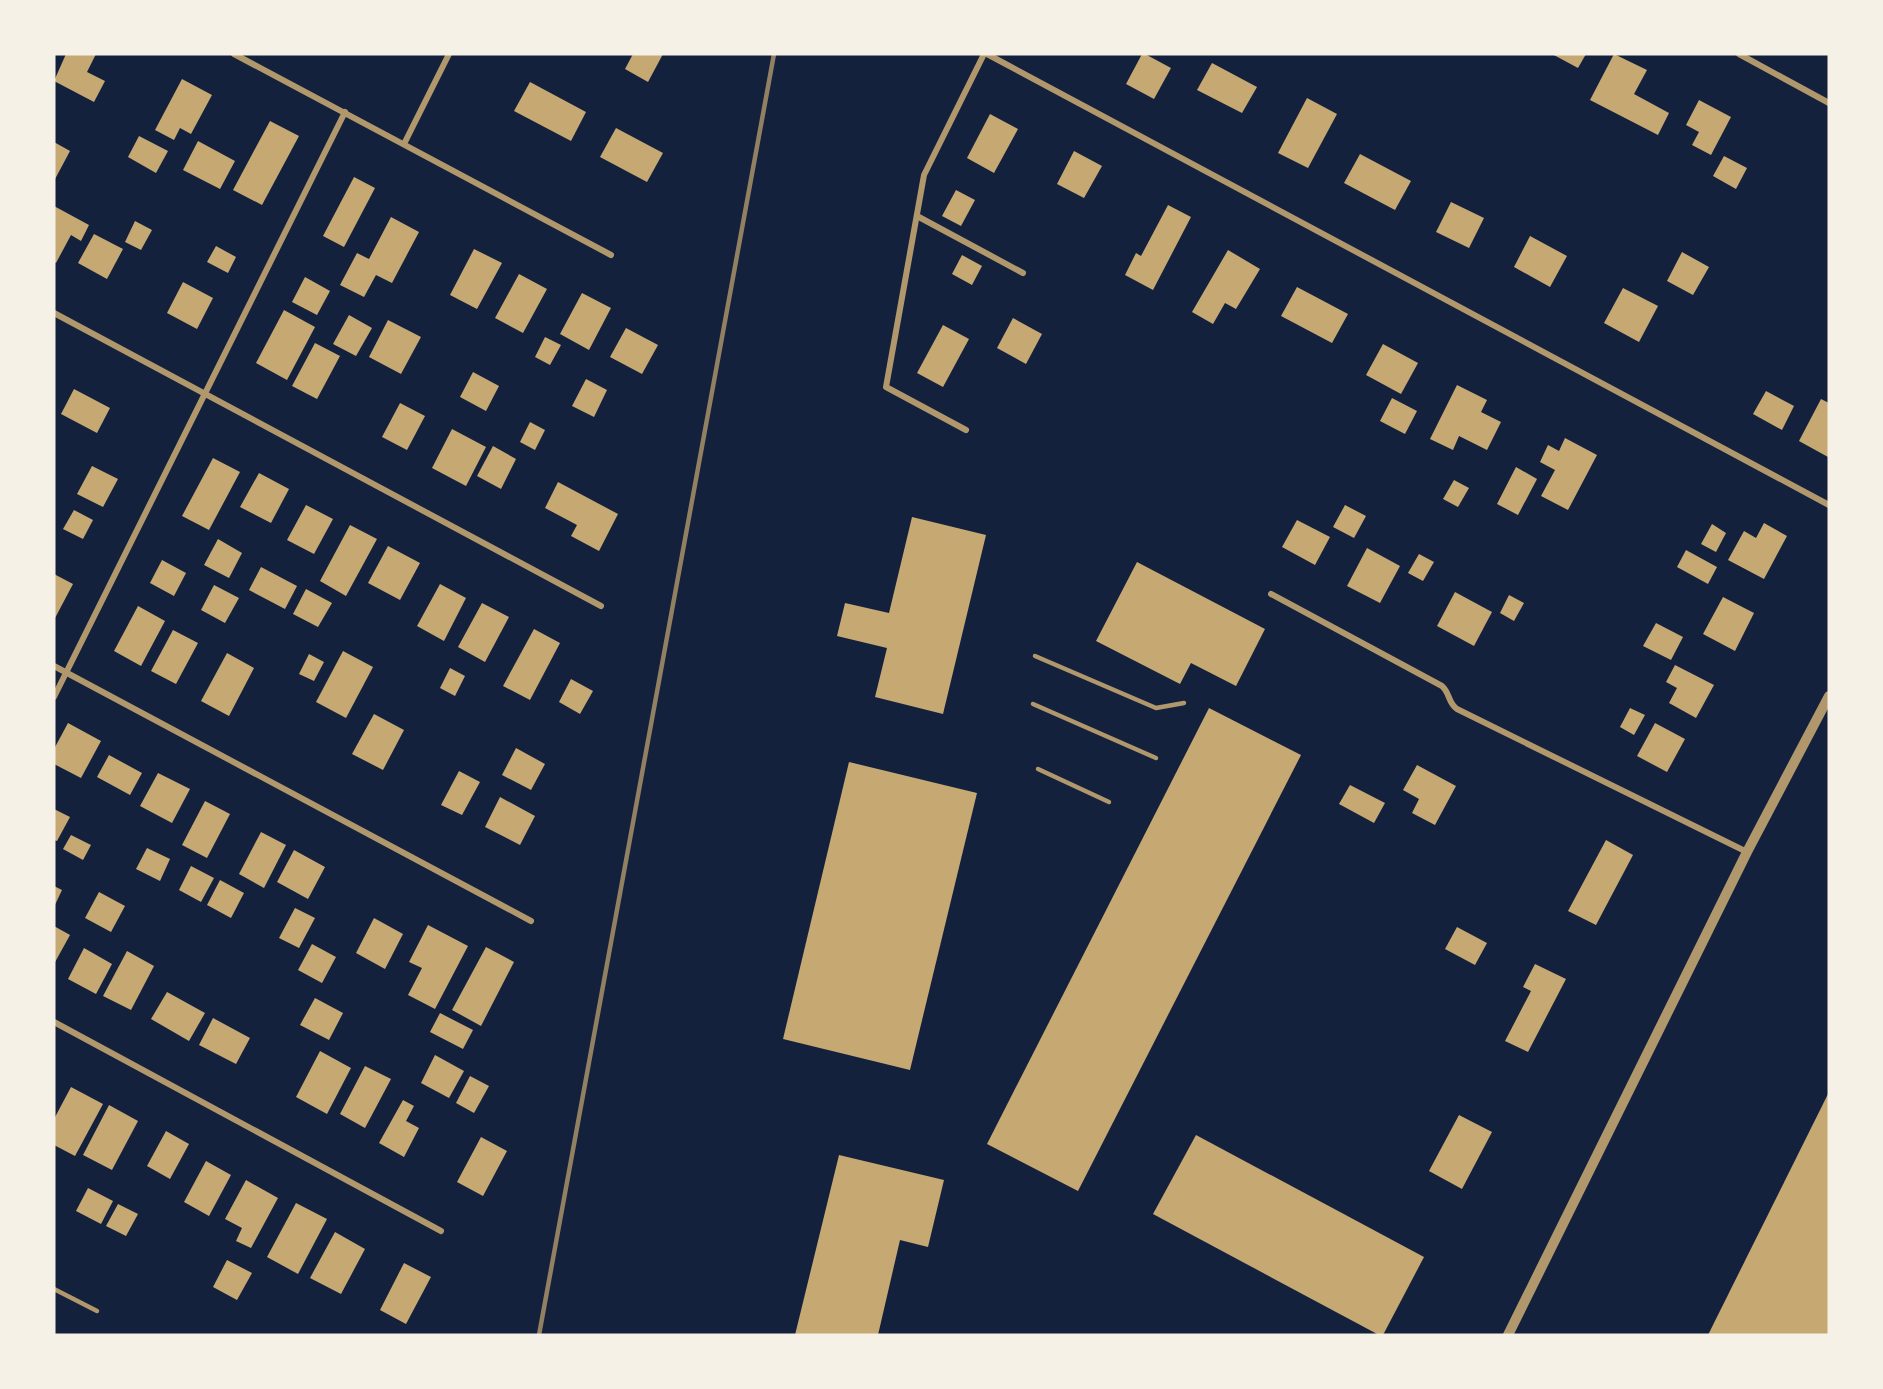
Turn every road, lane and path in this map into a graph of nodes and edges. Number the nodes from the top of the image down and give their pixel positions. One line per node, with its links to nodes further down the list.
1 (234, 54): 6 (street)
2 (449, 54): 7 (street)
3 (985, 54): 8 (street); 14 (street)
4 (1739, 54): 5 (street)
5 (1829, 103)
6 (345, 112): 7 (street); 12 (street)
7 (404, 144): 9 (street)
8 (917, 216): 10 (street); 13 (street)
9 (611, 255)
10 (1023, 273)
11 (54, 313): 12 (street)
12 (206, 393): 16 (street); 19 (street)
13 (966, 430)
14 (1829, 505)
15 (1271, 594): 27 (street)
16 (601, 606)
17 (1035, 657): 22 (lane)
18 (54, 666): 19 (street)
19 (66, 672): 21 (street); 28 (street)
20 (1829, 696): 27 (street)
21 (54, 697)
22 (1185, 703)
23 (1032, 704): 24 (lane)
24 (1156, 758)
25 (1038, 769): 26 (lane)
26 (1109, 802)
27 (1747, 852): 33 (street)
28 (531, 921)
29 (54, 1022): 30 (street)
30 (441, 1231)
31 (54, 1289): 32 (lane)
32 (97, 1311)
33 (1508, 1335)

